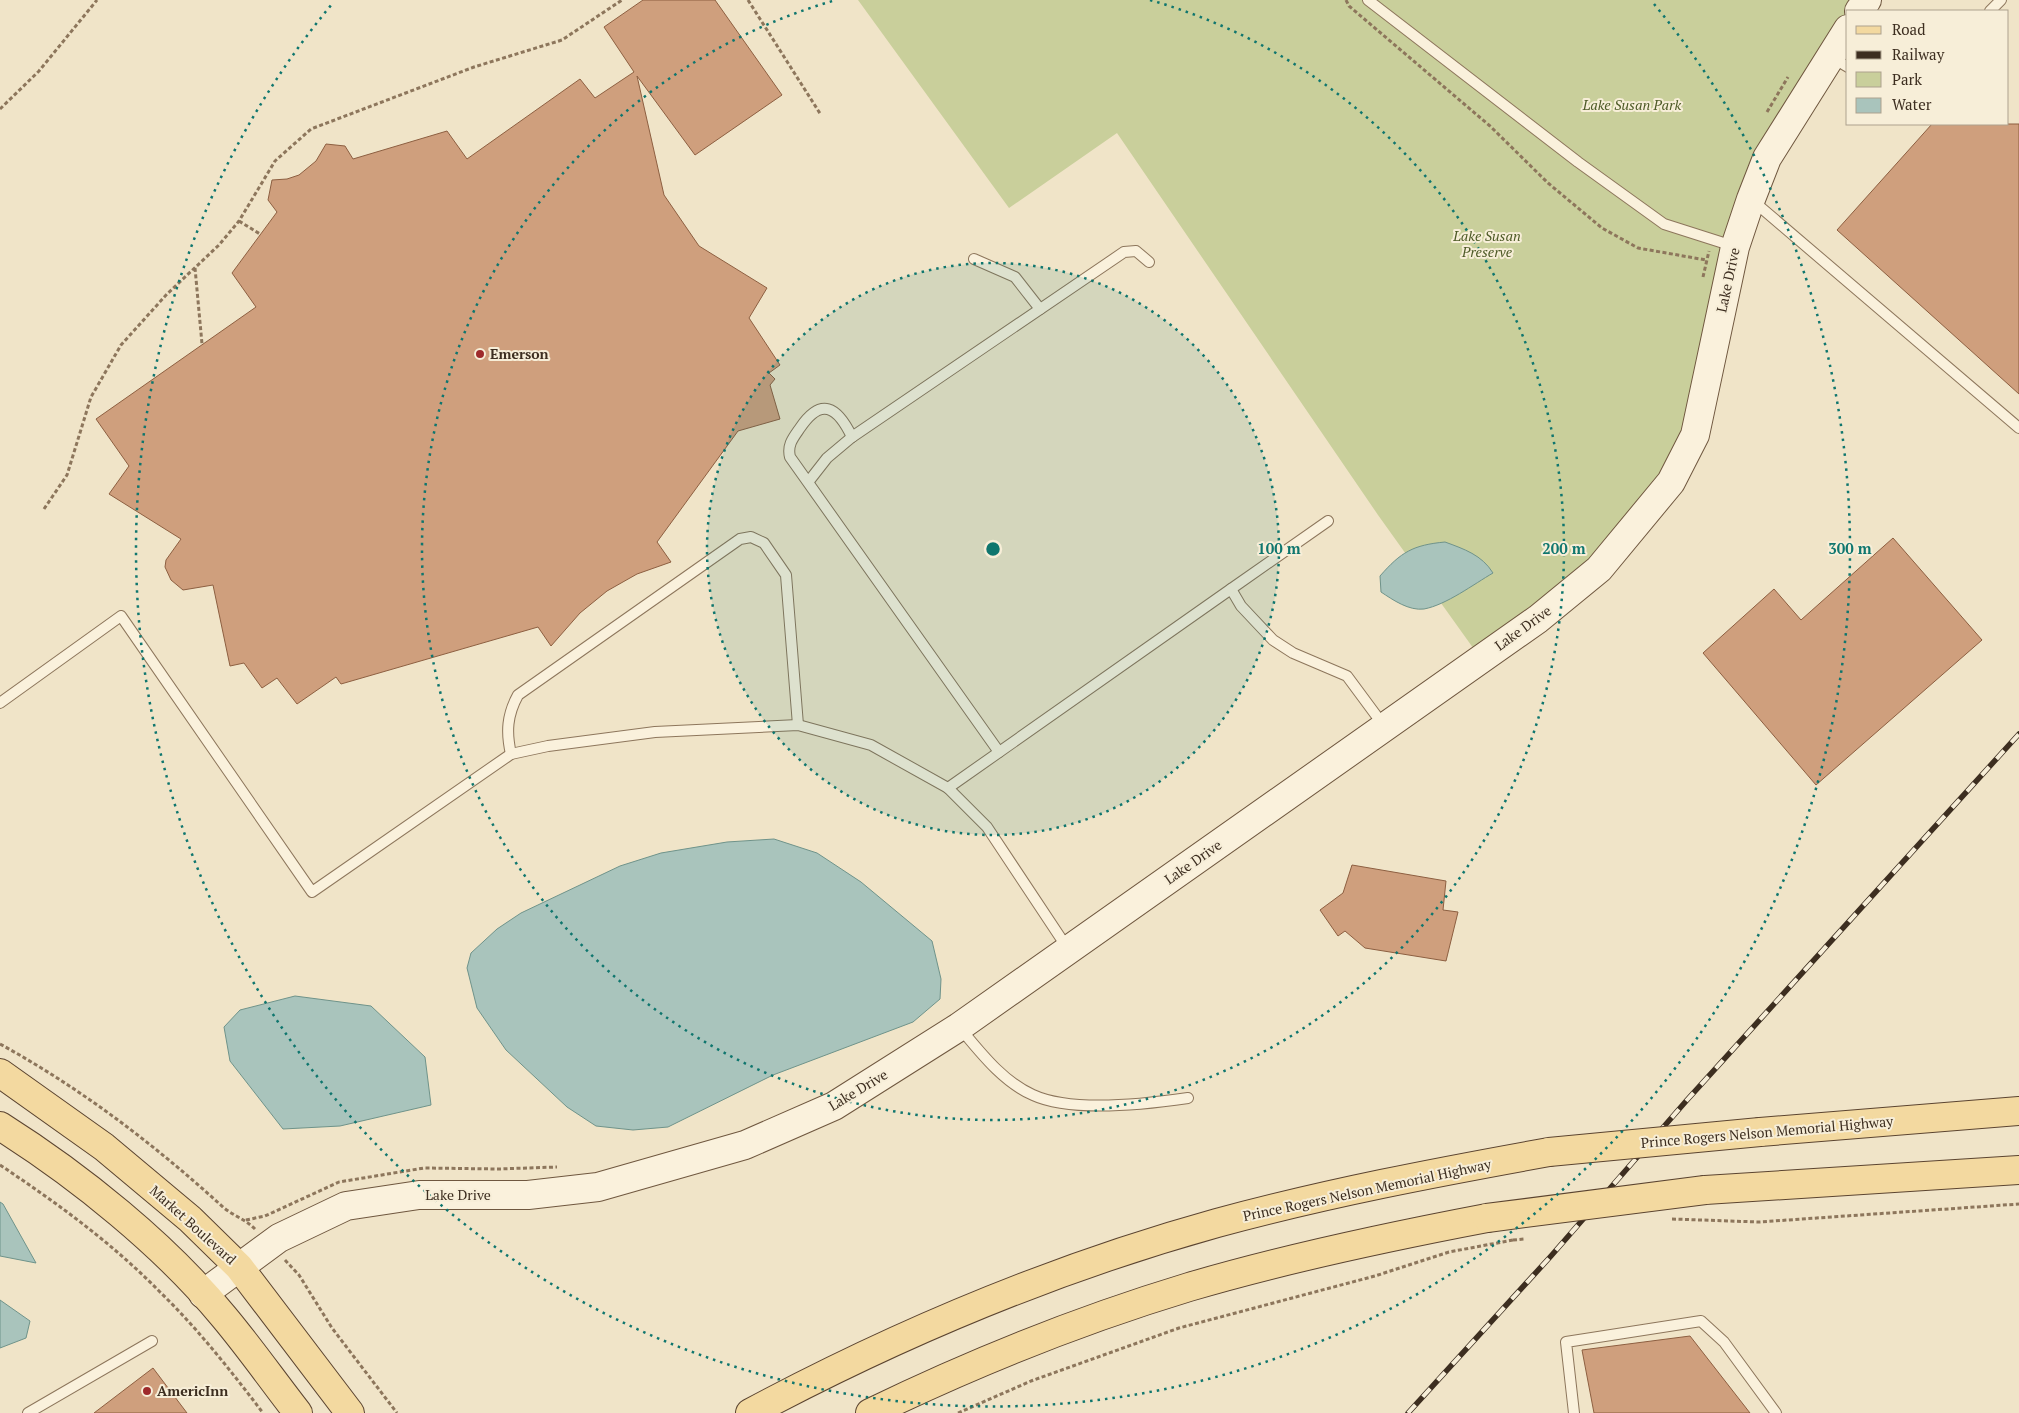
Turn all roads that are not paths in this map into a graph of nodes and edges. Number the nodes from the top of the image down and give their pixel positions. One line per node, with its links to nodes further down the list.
1 (1368, 0): 7 (lane)
2 (2001, 0): 3 (lane)
3 (1991, 10)
4 (1846, 36): 5 (street, Lake Drive)
5 (1839, 62): 6 (street, Lake Drive)
6 (1751, 199): 7 (street, Lake Drive); 11 (lane)
7 (1724, 243): 18 (street, Lake Drive)
8 (974, 259): 10 (lane)
9 (1149, 262): 10 (lane)
10 (1040, 309): 12 (lane)
11 (2019, 428)
12 (852, 437): 13 (lane); 13 (lane)
13 (809, 481): 19 (lane)
14 (1328, 521): 15 (lane)
15 (1231, 589): 18 (lane); 19 (lane)
16 (0, 703): 20 (lane)
17 (798, 725): 20 (lane); 20 (lane); 21 (lane)
18 (1385, 727): 22 (street, Lake Drive)
19 (999, 752): 21 (lane)
20 (511, 754)
21 (948, 788): 22 (lane)
22 (1069, 950): 23 (street, Lake Drive)
23 (959, 1027): 25 (lane); 29 (street, Lake Drive)
24 (0, 1073): 29 (main road, Market Boulevard)
25 (1188, 1098)
26 (2019, 1111): 35 (main road, Prince Rogers Nelson Memorial Highway, bridge)
27 (0, 1126): 30 (main road)
28 (2019, 1170): 36 (main road, bridge)
29 (239, 1267): 30 (street, Lake Drive); 34 (main road, Market Boulevard)
30 (203, 1294): 33 (main road)
31 (152, 1341): 32 (lane)
32 (28, 1413)
33 (298, 1413)
34 (350, 1413)
35 (750, 1413)
36 (870, 1413)
37 (1574, 1413): 38 (lane)
38 (1776, 1413)

